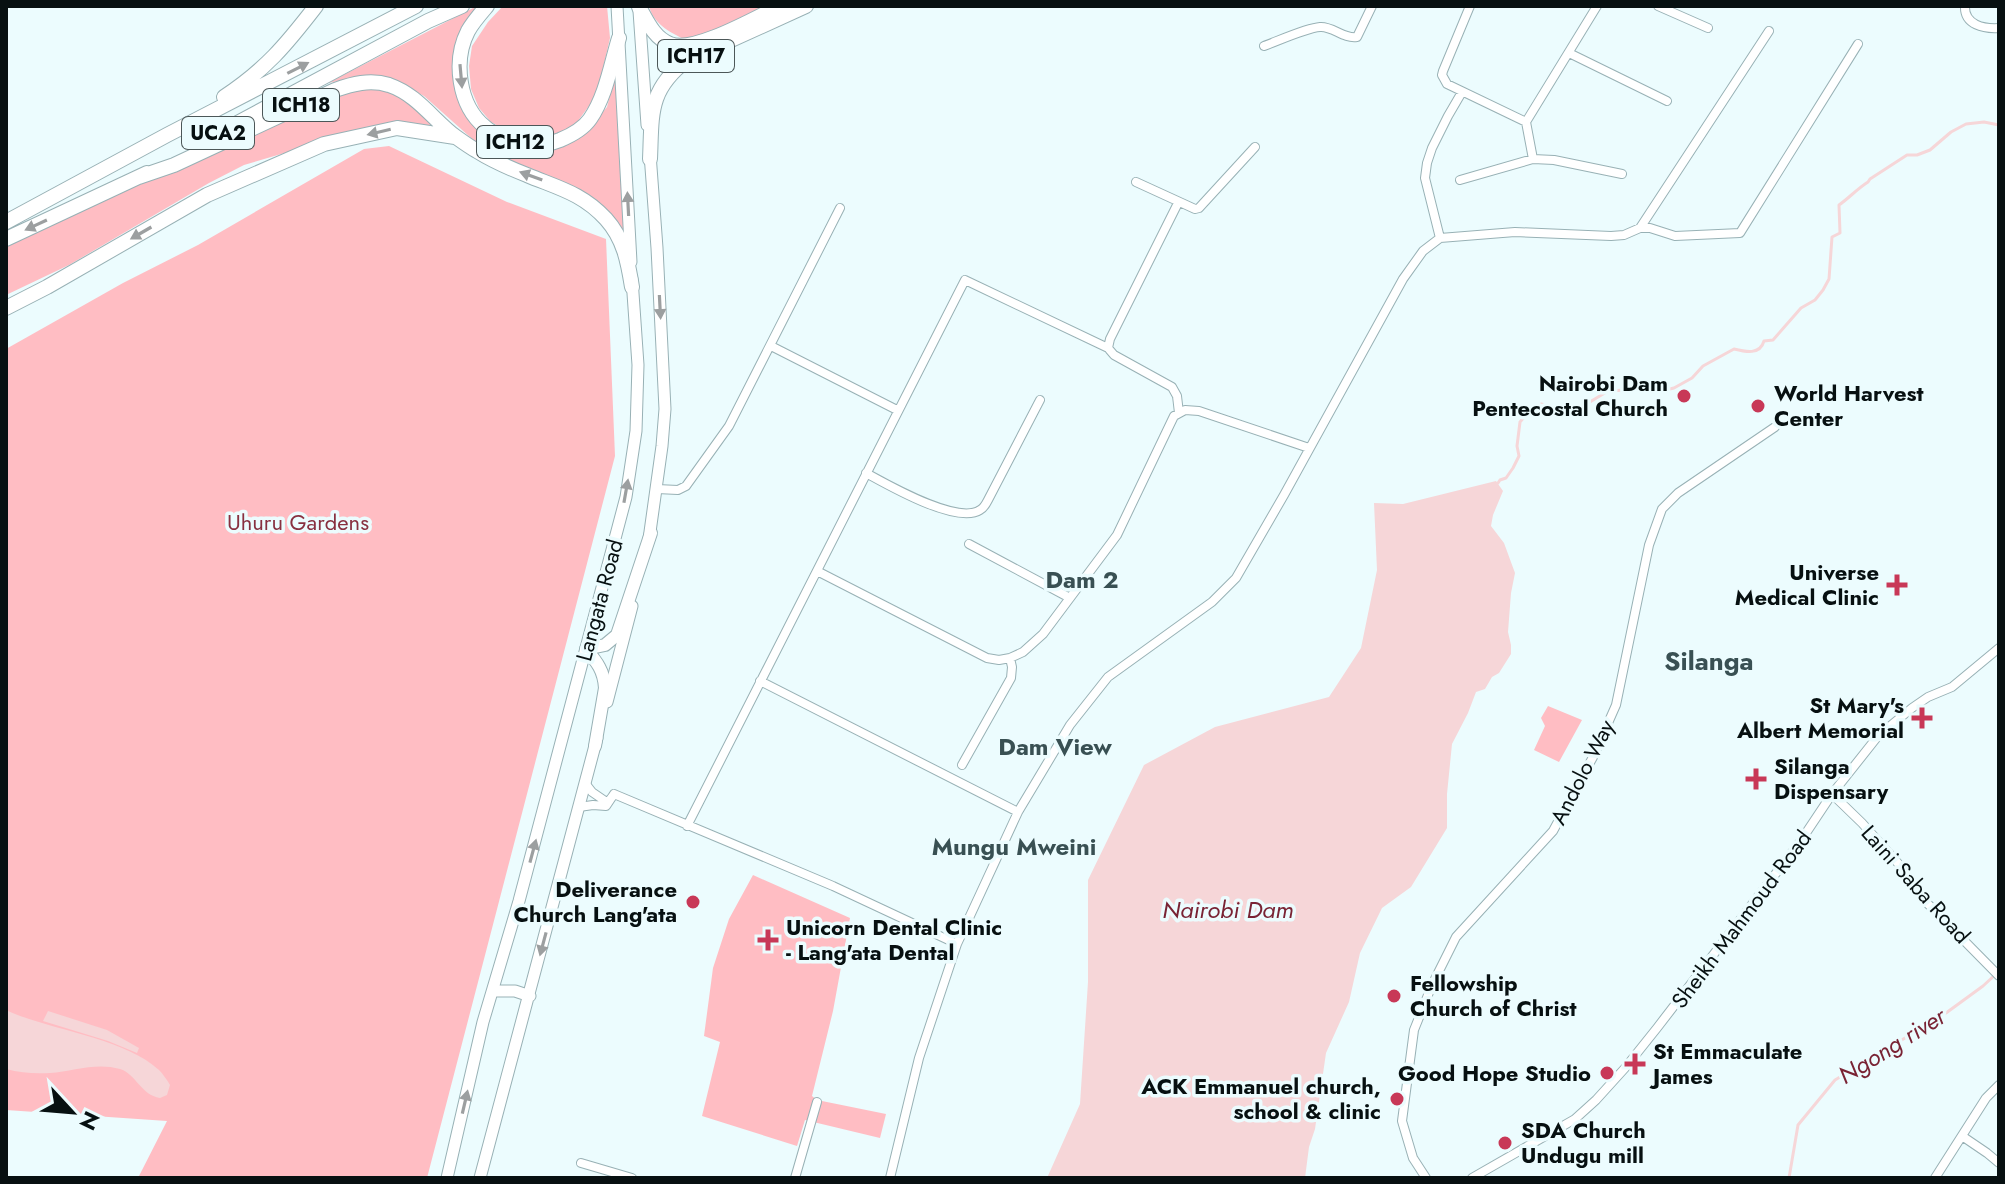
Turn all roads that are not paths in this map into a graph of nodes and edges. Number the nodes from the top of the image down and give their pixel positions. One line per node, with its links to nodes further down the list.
1 (316, 6): 24 (highway)
2 (416, 6): 24 (highway, UCA2, one-way to 2)
3 (462, 6): 32 (highway, UCA2)
4 (487, 6): 26 (highway, ICH12, one-way to 26)
5 (617, 6): 17 (main road, Langata Road)
6 (639, 6): 7 (highway); 29 (main road, Langata Road)
7 (780, 6)
8 (806, 6): 29 (highway, ICH17)
9 (1372, 6): 19 (street)
10 (1470, 6): 21 (street)
11 (1597, 6): 20 (street)
12 (1658, 6): 14 (street)
13 (1965, 6): 15 (street)
14 (1708, 28)
15 (1999, 28)
16 (1769, 31): 38 (street)
17 (619, 38): 26 (highway, ICH12); 41 (main road, Langata Road, one-way to 17)
18 (1858, 44): 38 (street)
19 (1264, 46)
20 (1569, 53): 22 (street); 23 (street)
21 (1462, 92): 23 (street); 39 (street)
22 (1667, 101)
23 (1526, 122): 30 (street)
24 (167, 135): 37 (highway, UCA2)
25 (456, 137): 27 (highway, ICH18); 32 (highway, ICH18); 42 (highway, one-way to 42)
26 (508, 139): 27 (highway)
27 (471, 147): 41 (highway, ICH18, one-way to 27)
28 (1255, 147): 35 (street)
29 (650, 159): 51 (main road, Langata Road, one-way to 51)
30 (1533, 159): 31 (street); 33 (street)
31 (1622, 174)
32 (139, 177): 40 (highway, UCA2, one-way to 40)
33 (1460, 180)
34 (1136, 182): 35 (street)
35 (1178, 203): 44 (street)
36 (840, 208): 43 (street)
37 (6, 222)
38 (1640, 228): 39 (street)
39 (1440, 238): 49 (street)
40 (6, 239)
41 (632, 287): 57 (main road, Langata Road, one-way to 41)
42 (6, 308)
43 (771, 346): 46 (street); 51 (street)
44 (1108, 348): 46 (street); 47 (street)
45 (1040, 400): 50 (street)
46 (897, 410): 50 (street)
47 (1179, 413): 49 (street); 55 (street)
48 (1775, 427): 82 (street, Andolo Way)
49 (1309, 448): 66 (street)
50 (866, 473): 54 (street)
51 (657, 489): 52 (main road, Langata Road)
52 (651, 533): 57 (main road); 60 (main road, Langata Road)
53 (969, 544): 55 (street)
54 (817, 571): 58 (street); 59 (street)
55 (1070, 598): 58 (street)
56 (1999, 648): 64 (street, Sheikh Mahmoud Road)
57 (586, 649): 60 (main road); 70 (main road, Langata Road, one-way to 57)
58 (1010, 658): 61 (street)
59 (760, 681): 66 (street); 67 (street)
60 (595, 746): 62 (main road, Langata Road)
61 (962, 765)
62 (585, 783): 63 (street); 65 (main road, Langata Road)
63 (614, 794): 65 (street); 67 (street)
64 (1832, 794): 69 (street, Laini Saba Road); 83 (street, Sheikh Mahmoud Road)
65 (579, 807): 71 (main road, Langata Road, one-way to 71)
66 (1018, 812): 68 (street)
67 (687, 826): 68 (street)
68 (957, 944): 81 (street)
69 (1999, 976)
70 (493, 991): 71 (main road); 77 (main road, Langata Road, one-way to 70)
71 (530, 996): 78 (main road, Langata Road)
72 (1999, 1085): 74 (street)
73 (817, 1102): 80 (street)
74 (1962, 1136): 76 (street); 84 (street)
75 (581, 1163): 79 (street)
76 (1999, 1163)
77 (447, 1178)
78 (480, 1178)
79 (632, 1178)
80 (795, 1178)
81 (890, 1178)
82 (1426, 1178)
83 (1472, 1178)
84 (1935, 1178)

